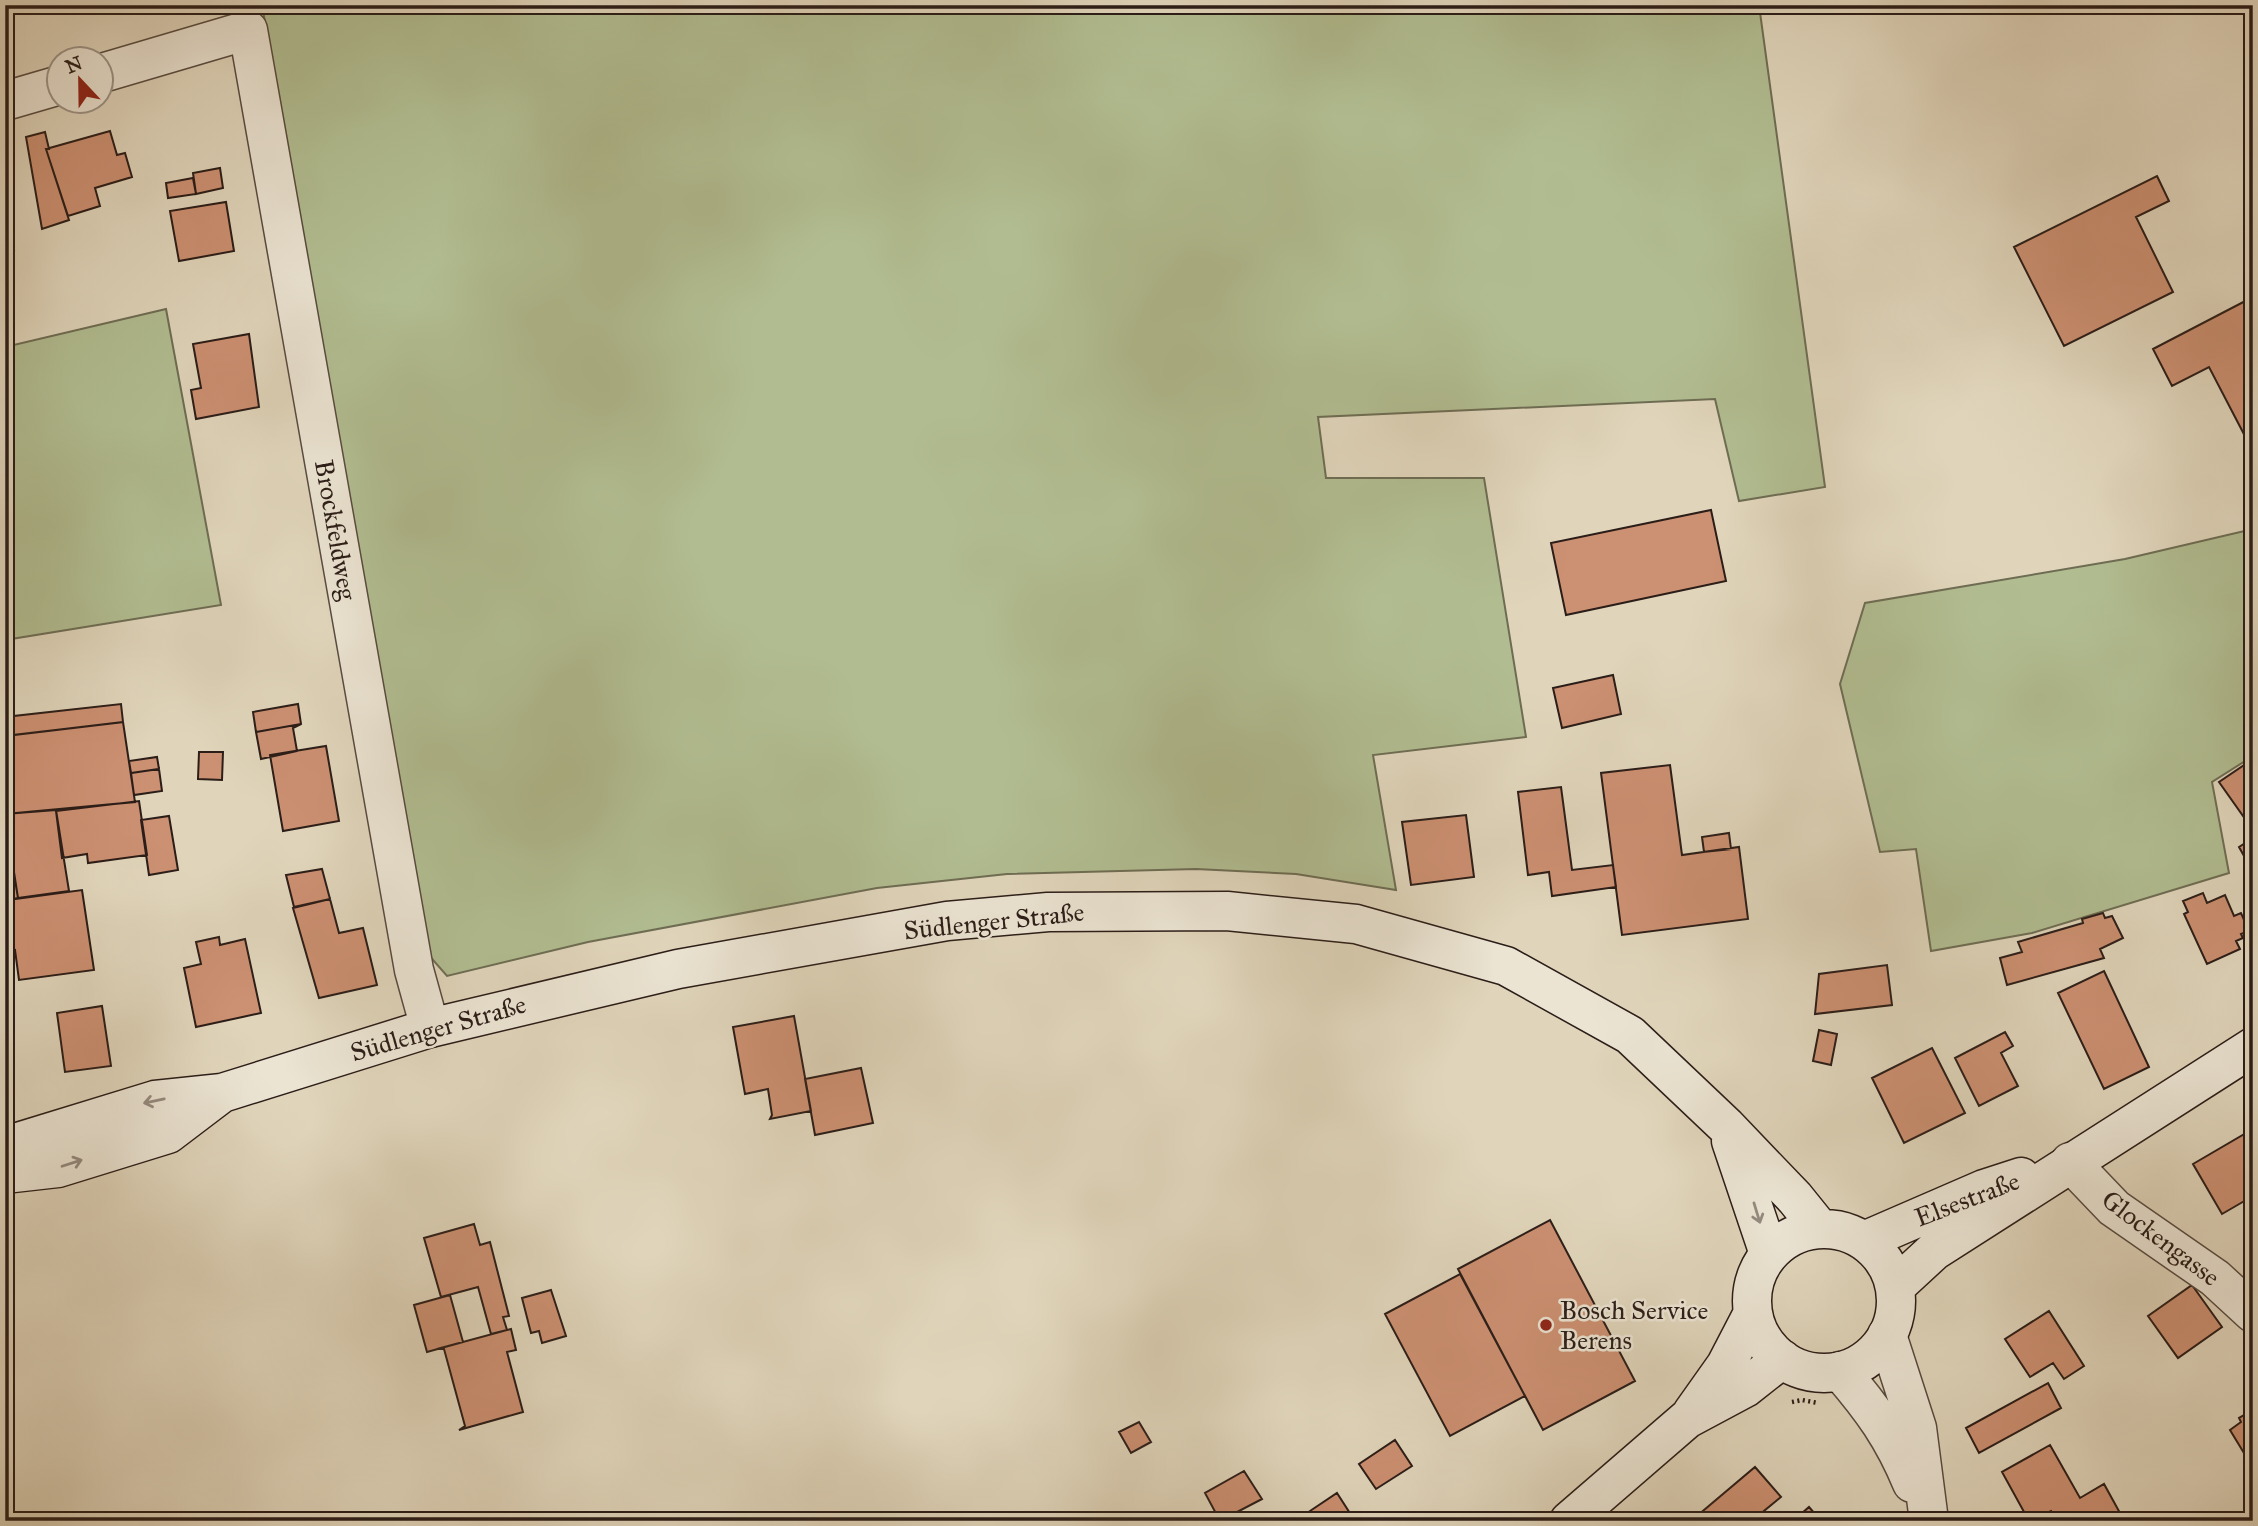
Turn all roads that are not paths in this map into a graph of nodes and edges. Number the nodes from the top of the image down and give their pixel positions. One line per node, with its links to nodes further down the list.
1 (116, 69): 4 (main road, Brockfeldweg)
2 (46, 89): 3 (main road)
3 (5, 101)
4 (430, 1028): 6 (main road, Südlenger Straße); 7 (main road, Südlenger Straße)
5 (2253, 1047): 9 (main road, Elsestraße)
6 (222, 1093): 8 (main road, Südlenger Straße, one-way to 8); 10 (main road, Südlenger Straße, one-way to 6)
7 (1726, 1126): 11 (main road, Südlenger Straße); 13 (main road, Südlenger Straße, one-way to 13)
8 (5, 1146)
9 (2070, 1162): 12 (main road, Elsestraße); 14 (main road, Elsestraße); 16 (main road, Glockengasse)
10 (5, 1174)
11 (1819, 1229): 12 (main road); 13 (main road)
12 (1864, 1241): 14 (main road)
13 (1769, 1254): 15 (main road)
14 (1895, 1287): 17 (main road)
15 (1753, 1313): 18 (main road); 20 (main road)
16 (2253, 1313)
17 (1887, 1335): 19 (main road); 22 (main road)
18 (1782, 1359): 19 (main road); 20 (main road)
19 (1832, 1388): 22 (main road)
20 (1687, 1419): 21 (main road)
21 (1569, 1521)
22 (1928, 1521)

